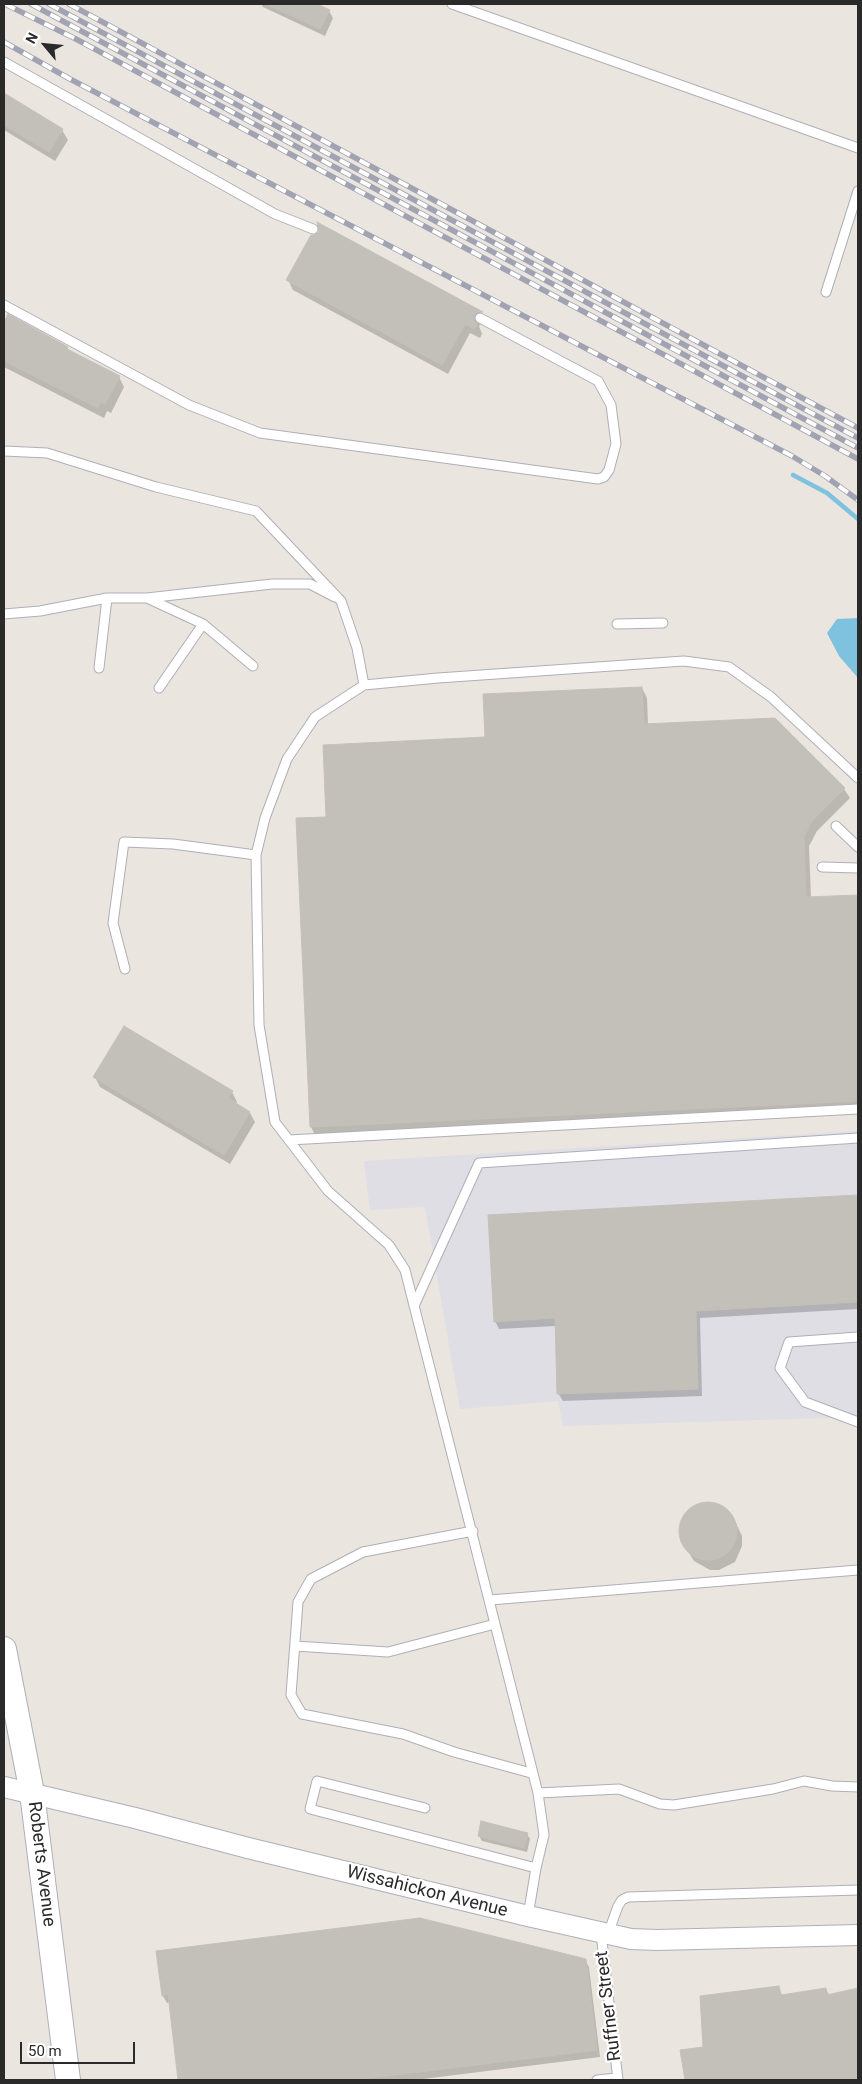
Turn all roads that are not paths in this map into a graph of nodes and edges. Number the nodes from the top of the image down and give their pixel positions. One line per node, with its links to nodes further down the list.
1 (452, 4): 3 (lane)
2 (4, 62): 5 (lane)
3 (858, 148)
4 (858, 191): 6 (lane)
5 (313, 229)
6 (826, 292)
7 (4, 304): 8 (lane)
8 (480, 318)
9 (4, 451): 12 (lane)
10 (107, 598): 11 (lane); 13 (lane); 18 (lane)
11 (147, 598): 12 (lane); 15 (lane)
12 (341, 601): 19 (lane)
13 (4, 614)
14 (663, 623): 16 (lane)
15 (202, 624): 17 (lane); 20 (lane)
16 (617, 624)
17 (254, 666)
18 (99, 668)
19 (364, 685): 21 (lane); 24 (lane)
20 (159, 688)
21 (858, 778)
22 (836, 826): 23 (lane)
23 (858, 847)
24 (256, 855): 27 (lane); 30 (lane)
25 (822, 867): 26 (lane)
26 (858, 868)
27 (124, 969)
28 (858, 1109): 30 (lane)
29 (858, 1138): 31 (lane)
30 (289, 1140): 31 (lane)
31 (414, 1306): 34 (lane)
32 (858, 1337): 33 (lane)
33 (858, 1422)
34 (473, 1531): 36 (lane); 38 (lane)
35 (858, 1570): 36 (lane)
36 (490, 1600): 37 (lane)
37 (495, 1624): 38 (lane); 40 (lane)
38 (295, 1646): 40 (lane)
39 (5, 1668): 43 (main road, Roberts Avenue)
40 (531, 1773): 44 (lane)
41 (4, 1786): 43 (street, Wissahickon Avenue)
42 (858, 1787): 44 (lane)
43 (32, 1793): 48 (street, Wissahickon Avenue); 52 (main road, Roberts Avenue)
44 (538, 1793): 46 (lane)
45 (425, 1808): 46 (lane)
46 (536, 1868): 48 (lane)
47 (858, 1890): 49 (lane)
48 (528, 1916): 49 (street, Wissahickon Avenue)
49 (604, 1934): 50 (street, Wissahickon Avenue); 51 (lane, Ruffner Street)
50 (858, 1935)
51 (617, 2079): 53 (lane)
52 (68, 2080)
53 (597, 2080)

